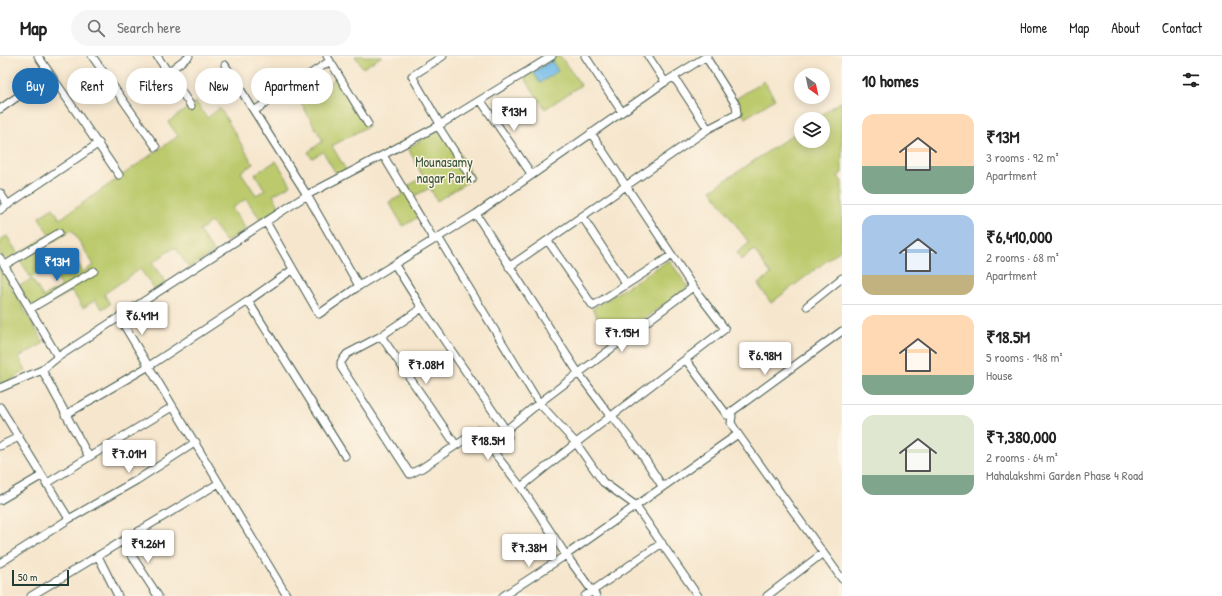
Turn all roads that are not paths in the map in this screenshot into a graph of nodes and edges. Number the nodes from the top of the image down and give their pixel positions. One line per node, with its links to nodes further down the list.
1 (38, 56): 12 (street)
2 (92, 56): 30 (street)
3 (158, 56): 13 (street)
4 (188, 56): 14 (street)
5 (443, 56): 26 (street)
6 (552, 56): 20 (street)
7 (585, 56): 24 (street)
8 (648, 56): 16 (street)
9 (706, 56): 15 (street); 27 (street)
10 (328, 59): 23 (street); 25 (street)
11 (225, 65): 23 (street)
12 (46, 68)
13 (166, 68)
14 (173, 68)
15 (674, 77): 16 (street); 27 (street)
16 (665, 82): 24 (street)
17 (59, 87): 29 (street)
18 (187, 100): 21 (street)
19 (12, 101): 22 (street)
20 (481, 101): 26 (street); 33 (street)
21 (191, 106)
22 (0, 109)
23 (254, 111): 37 (street)
24 (622, 112): 28 (street)
25 (368, 124)
26 (439, 125): 31 (street); 34 (street)
27 (708, 129): 35 (street)
28 (591, 133): 33 (street); 35 (street)
29 (99, 143): 32 (street); 38 (street)
30 (156, 147)
31 (383, 155): 37 (street); 44 (street)
32 (119, 175)
33 (532, 175): 40 (street)
34 (472, 179)
35 (626, 187): 41 (street); 46 (street)
36 (0, 193): 38 (street)
37 (307, 195): 42 (street); 55 (street)
38 (8, 205): 39 (street)
39 (0, 210)
40 (476, 214): 44 (street); 50 (street)
41 (582, 216): 45 (street); 54 (street)
42 (266, 222): 51 (street); 61 (street)
43 (59, 233): 49 (street)
44 (436, 239): 48 (street); 70 (street)
45 (548, 241): 50 (street); 54 (street)
46 (672, 255): 54 (street); 56 (street)
47 (0, 258): 49 (street)
48 (395, 264): 55 (street); 59 (street)
49 (5, 265): 60 (street)
50 (509, 267): 68 (street)
51 (292, 270): 55 (street); 57 (street)
52 (94, 271): 60 (street)
53 (842, 278): 58 (street)
54 (626, 284)
55 (360, 286)
56 (693, 286): 65 (street); 68 (street)
57 (248, 301): 66 (street); 84 (street)
58 (808, 306)
59 (422, 308): 63 (street); 76 (street)
60 (30, 309): 64 (street)
61 (119, 317): 64 (street); 66 (street)
62 (842, 331): 74 (street)
63 (381, 336): 81 (street); 81 (street)
64 (58, 357): 67 (street)
65 (686, 360): 74 (street); 75 (street)
66 (149, 366): 72 (street); 73 (street)
67 (42, 370): 69 (street); 73 (street)
68 (579, 374): 70 (street); 75 (street)
69 (0, 388)
70 (539, 403): 76 (street); 80 (street)
71 (0, 407): 78 (street)
72 (172, 407): 79 (street); 85 (street)
73 (65, 415): 85 (street)
74 (727, 415): 77 (street)
75 (612, 416): 80 (street); 89 (street)
76 (506, 430): 83 (street)
77 (738, 434): 89 (street); 96 (street)
78 (19, 437): 82 (street); 86 (street)
79 (196, 442): 87 (street); 93 (street)
80 (576, 443): 90 (street); 92 (street)
81 (456, 445): 83 (street)
82 (0, 446)
83 (493, 451): 90 (street)
84 (345, 456)
85 (89, 457): 88 (street)
86 (41, 476): 88 (street); 91 (street)
87 (219, 483): 94 (street); 106 (street)
88 (46, 484): 93 (street)
89 (662, 486): 92 (street)
90 (521, 487): 97 (street)
91 (0, 500)
92 (635, 505): 95 (street); 97 (street)
93 (69, 519): 99 (street)
94 (123, 542): 98 (street); 105 (street)
95 (662, 543): 102 (street); 109 (street)
96 (823, 553): 100 (street); 110 (street)
97 (566, 555): 102 (street); 107 (street)
98 (98, 556): 103 (street); 104 (street)
99 (0, 563)
100 (839, 569): 101 (street)
101 (842, 579)
102 (594, 594): 108 (street)
103 (31, 596)
104 (118, 596)
105 (158, 596)
106 (287, 596)
107 (503, 596)
108 (586, 596)
109 (698, 596)
110 (767, 596)

